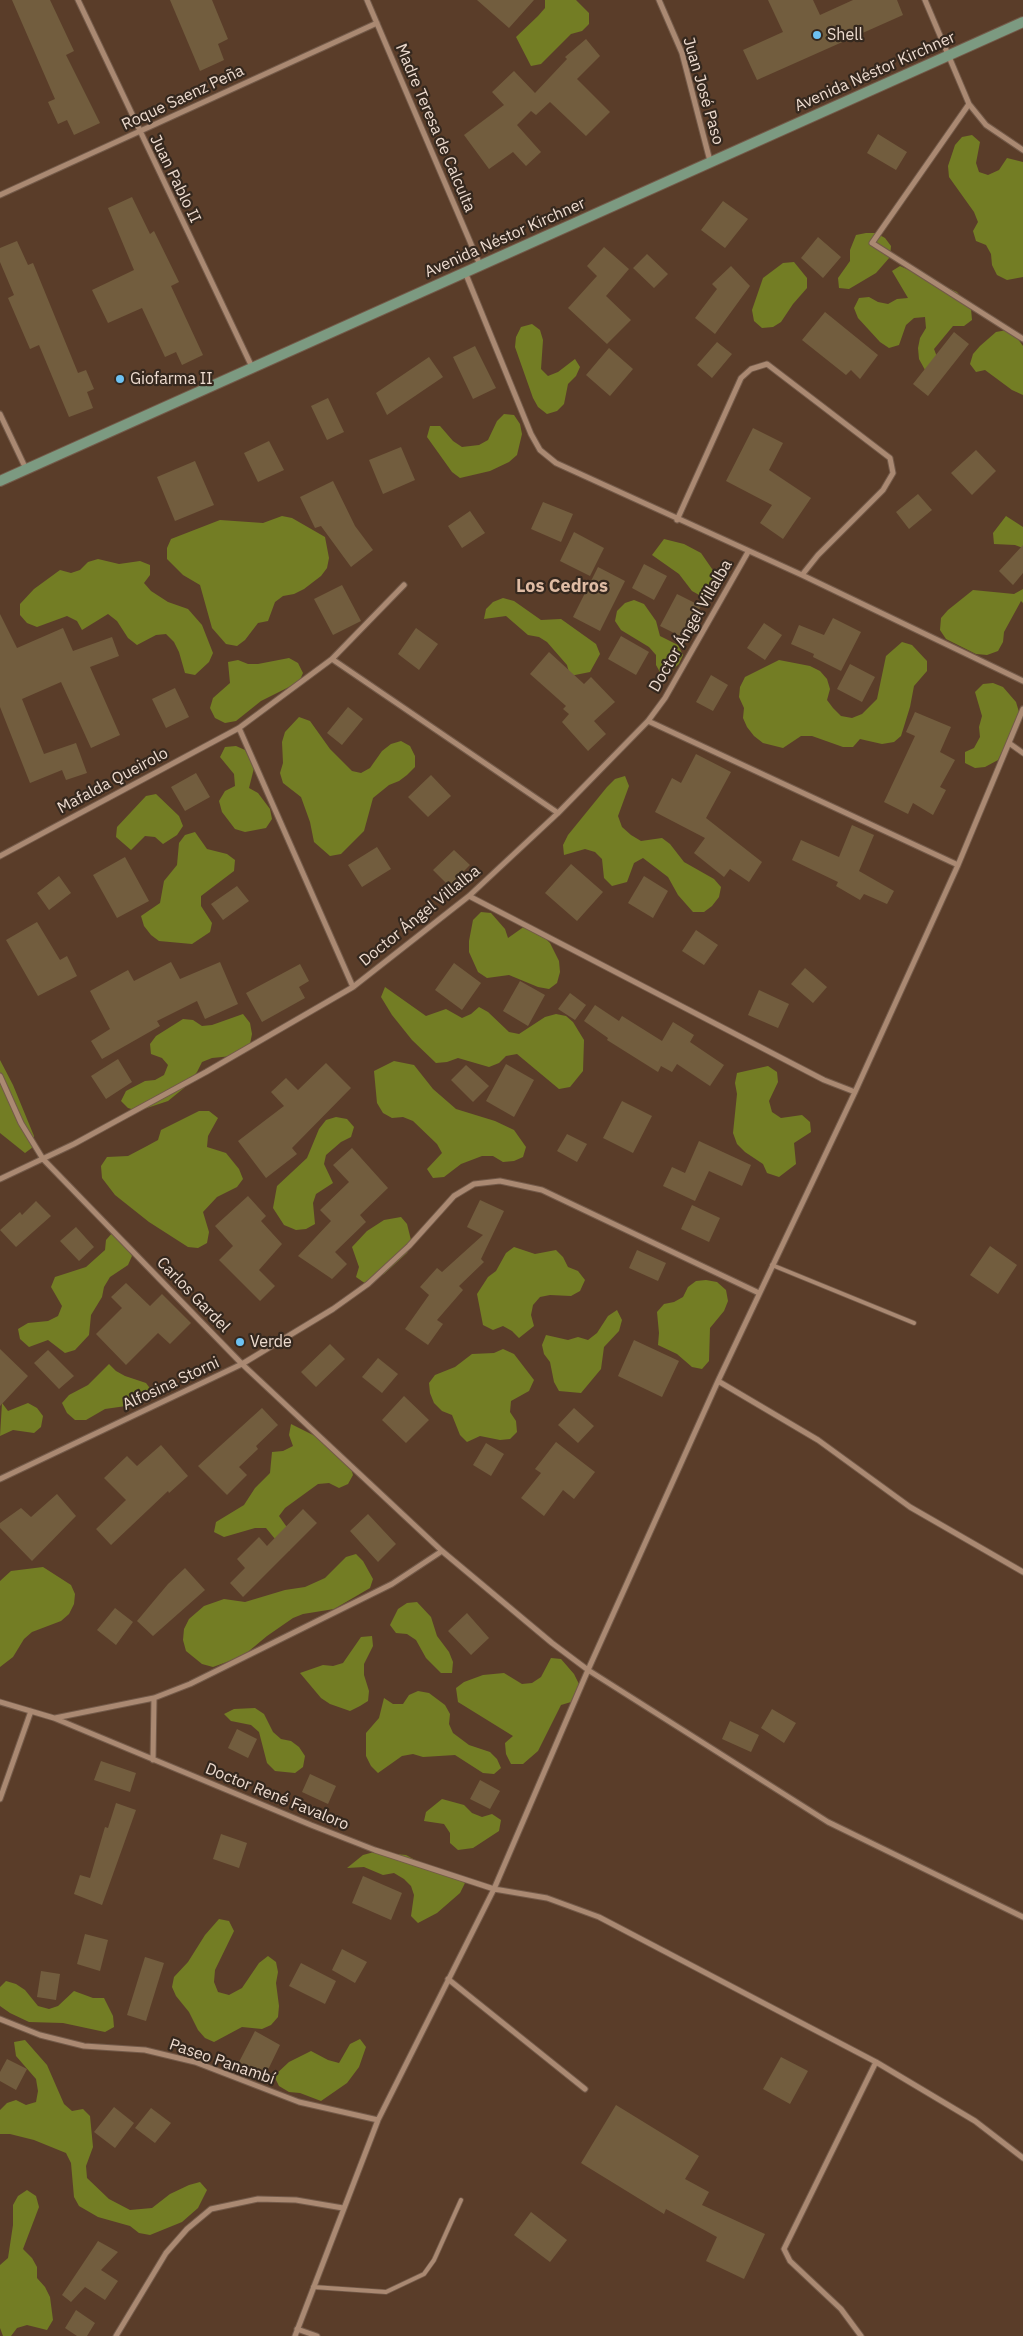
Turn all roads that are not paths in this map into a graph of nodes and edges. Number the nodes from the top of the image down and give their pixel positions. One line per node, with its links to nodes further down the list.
1 (78, 0): 9 (street, Juan Pablo II)
2 (367, 0): 6 (street, Madre Teresa de Calculta)
3 (659, 0): 11 (street, Juan José Paso)
4 (925, 0): 7 (street)
5 (1023, 22): 7 (main road, Avenida Néstor Kirchner)
6 (377, 23): 9 (street, Roque Saenz Peña); 13 (street, Madre Teresa de Calculta)
7 (949, 56): 8 (street); 11 (main road, Avenida Néstor Kirchner)
8 (969, 104): 10 (street); 15 (street)
9 (139, 132): 12 (street, Roque Saenz Peña); 16 (street, Juan Pablo II)
10 (1023, 150)
11 (710, 161): 13 (main road, Avenida Néstor Kirchner)
12 (0, 195)
13 (480, 266): 14 (main road, Avenida Néstor Kirchner)
14 (465, 272): 16 (main road, Avenida Néstor Kirchner); 20 (street)
15 (1023, 339)
16 (252, 367): 18 (main road, Avenida Néstor Kirchner)
17 (0, 414): 18 (street)
18 (26, 469): 19 (main road, Avenida Néstor Kirchner)
19 (0, 481)
20 (677, 520): 21 (street); 22 (street)
21 (748, 552): 22 (street); 27 (street, Doctor Ángel Villalba)
22 (802, 576): 25 (street)
23 (404, 586): 24 (street, Mafalda Queirolo)
24 (332, 659): 28 (street, Mafalda Queirolo); 31 (street)
25 (1023, 681)
26 (1023, 708): 29 (street)
27 (648, 721): 31 (street, Doctor Ángel Villalba); 33 (street)
28 (239, 728): 32 (street, Mafalda Queirolo); 35 (street)
29 (1010, 743): 30 (street); 33 (street)
30 (1023, 753)
31 (558, 813): 34 (street, Doctor Ángel Villalba)
32 (0, 856)
33 (958, 864): 37 (street)
34 (469, 896): 35 (street, Doctor Ángel Villalba); 37 (street)
35 (353, 987): 38 (street, Doctor Ángel Villalba)
36 (0, 1076): 38 (street, Carlos Gardel)
37 (855, 1092): 40 (street)
38 (43, 1159): 39 (street, Doctor Ángel Villalba); 43 (street, Carlos Gardel)
39 (0, 1178)
40 (772, 1265): 41 (street); 42 (lane)
41 (759, 1293): 43 (street, Alfosina Storni); 44 (street)
42 (914, 1323)
43 (242, 1364): 45 (street, Alfosina Storni); 46 (street, Carlos Gardel)
44 (718, 1381): 47 (street); 48 (street)
45 (0, 1479)
46 (442, 1551): 48 (street, Carlos Gardel); 49 (street, Doctor René Favaloro)
47 (1023, 1572)
48 (588, 1670): 55 (street); 56 (street, Carlos Gardel)
49 (154, 1698): 52 (street, Doctor René Favaloro); 53 (street)
50 (0, 1702): 51 (street, Doctor René Favaloro)
51 (31, 1711): 52 (street, Doctor René Favaloro); 54 (street)
52 (54, 1718): 53 (street, Doctor René Favaloro)
53 (153, 1760): 55 (street, Doctor René Favaloro)
54 (0, 1799)
55 (494, 1888): 57 (street); 59 (street, Doctor René Favaloro)
56 (1023, 1917)
57 (448, 1979): 60 (street); 61 (street)
58 (0, 2019): 61 (street, Paseo Panambí)
59 (876, 2062): 62 (street, Doctor René Favaloro); 70 (street)
60 (585, 2089)
61 (378, 2120): 64 (street)
62 (1023, 2158)
63 (461, 2200): 65 (lane)
64 (343, 2208): 65 (street); 67 (street)
65 (313, 2287): 66 (street)
66 (297, 2330): 68 (street); 69 (street)
67 (116, 2336)
68 (295, 2336)
69 (317, 2336)
70 (861, 2336)

